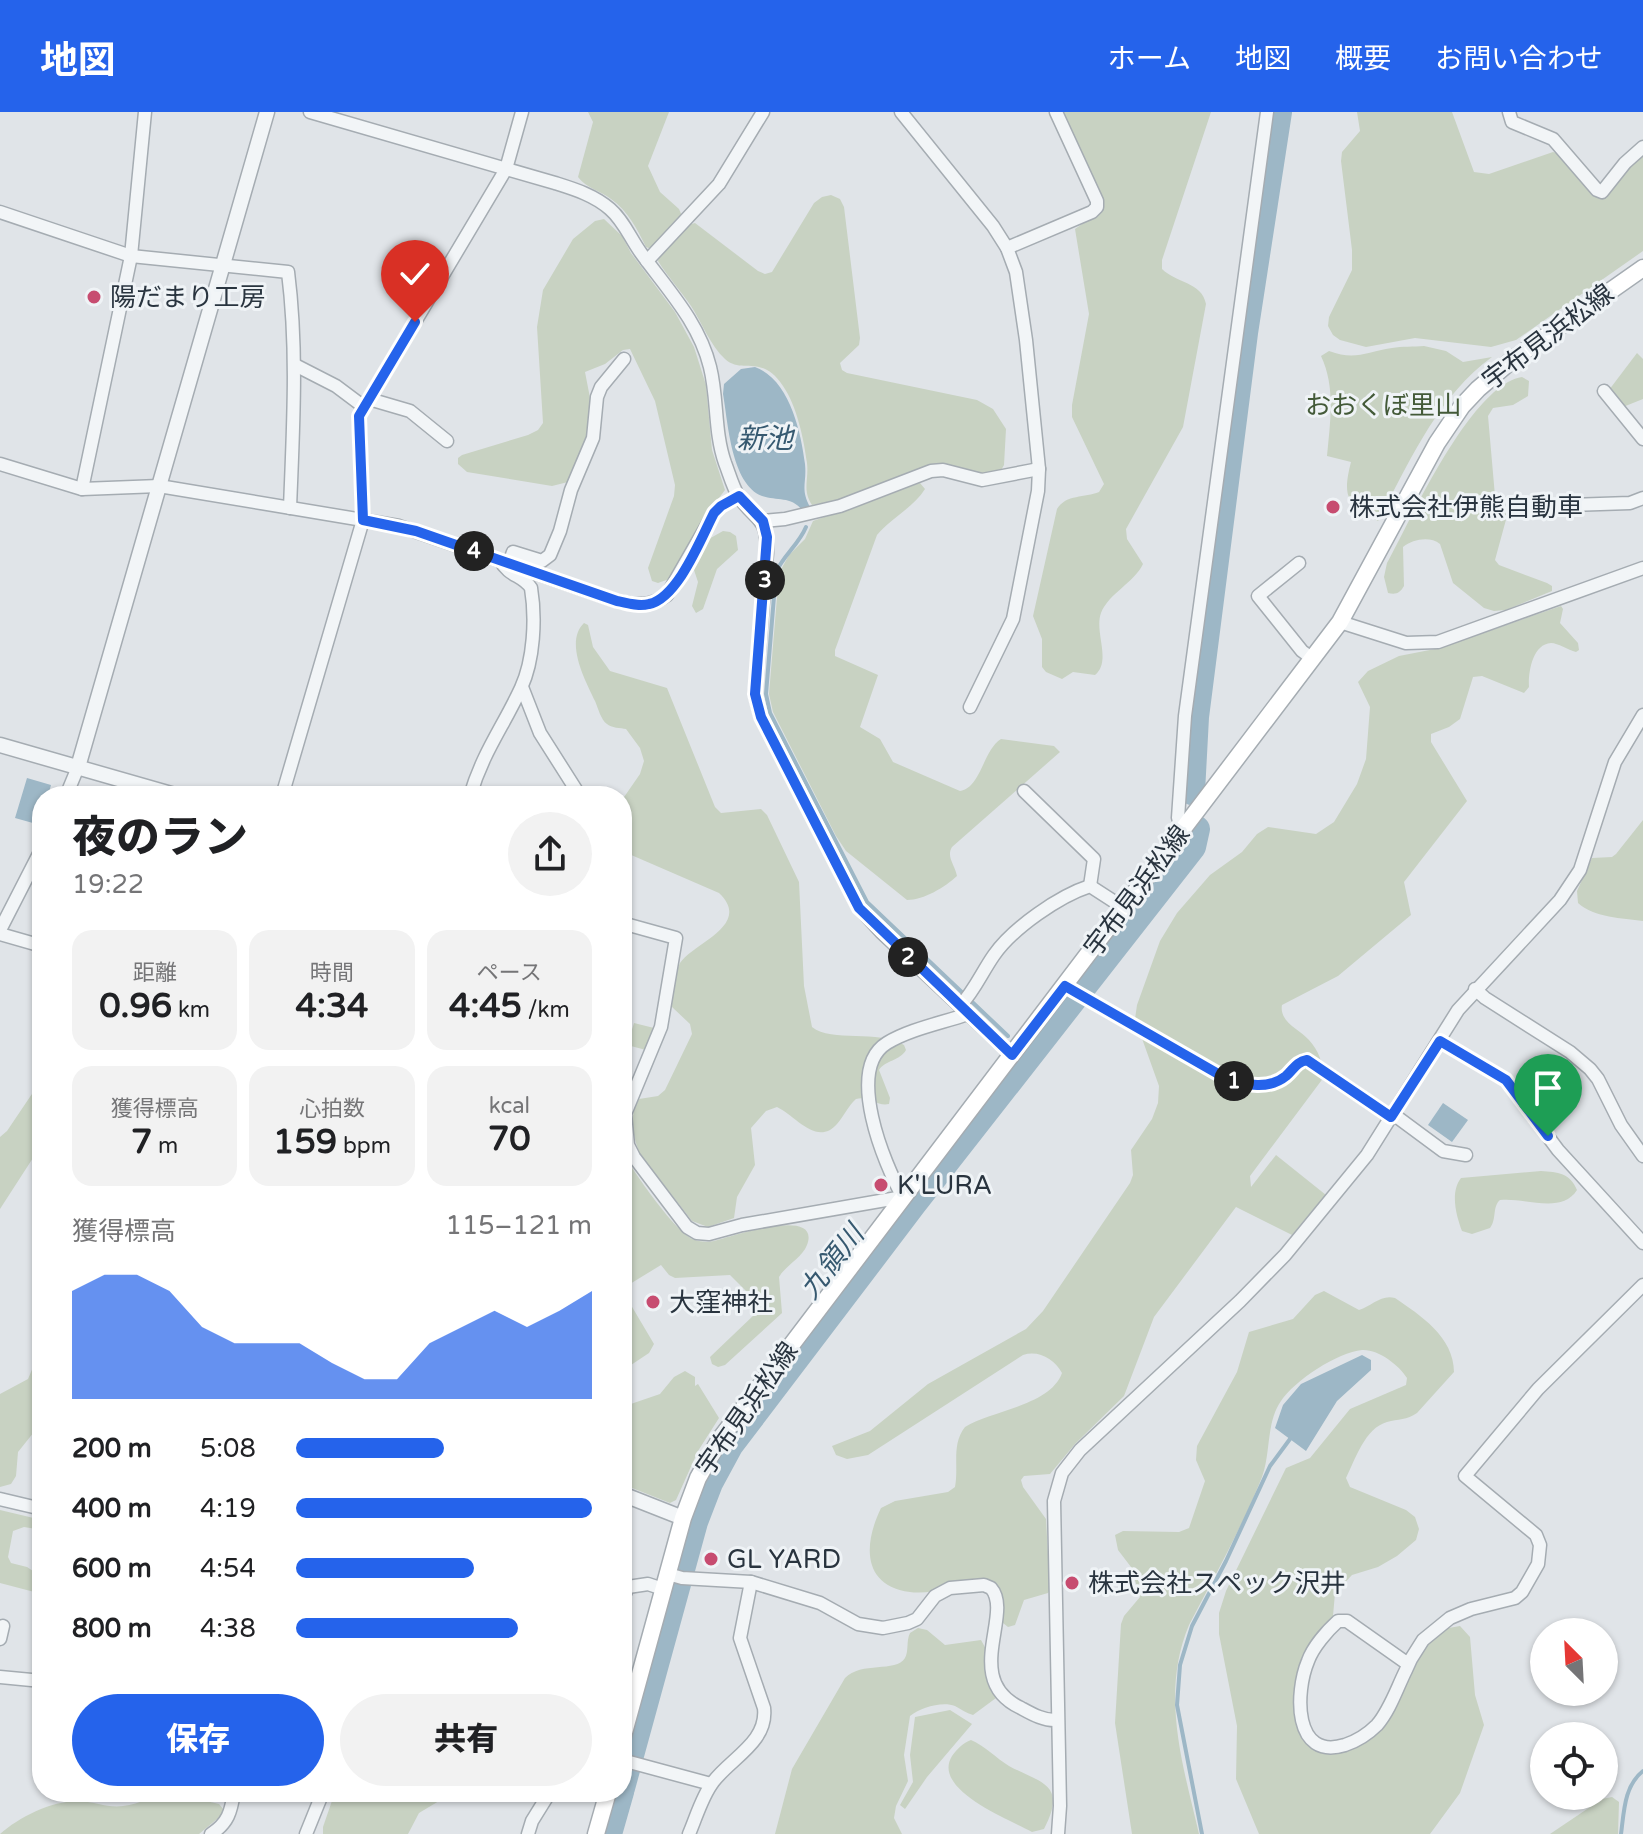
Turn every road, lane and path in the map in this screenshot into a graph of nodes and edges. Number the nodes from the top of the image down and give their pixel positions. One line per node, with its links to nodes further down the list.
1 (145, 112): 14 (street)
2 (267, 112): 16 (street)
3 (310, 112): 11 (street)
4 (522, 112): 11 (street)
5 (763, 112): 15 (street)
6 (901, 112): 13 (street)
7 (1056, 112): 13 (street)
8 (1267, 112): 50 (street)
9 (1509, 112): 10 (street)
10 (1643, 147)
11 (506, 169): 15 (street); 21 (street)
12 (0, 212): 14 (street)
13 (1007, 248): 25 (street)
14 (131, 256): 16 (street); 27 (street)
15 (647, 261): 28 (street)
16 (223, 266): 19 (street); 26 (street)
17 (1643, 268): 37 (main road, 宇布見浜松線)
18 (624, 359): 34 (street)
19 (295, 365): 21 (street); 31 (street)
20 (1604, 391): 22 (street)
21 (367, 403): 23 (street); 32 (street)
22 (1643, 439)
23 (447, 441)
24 (0, 464): 27 (street)
25 (1039, 469): 33 (street); 40 (street)
26 (159, 486): 27 (street); 31 (street); 43 (street)
27 (82, 489)
28 (739, 496): 33 (street); 34 (street)
29 (1643, 498): 30 (street)
30 (1570, 505)
31 (290, 508): 32 (street)
32 (363, 520): 34 (street); 46 (street)
33 (763, 521): 59 (street)
34 (504, 561): 39 (street)
35 (1299, 563): 38 (street)
36 (1643, 568): 37 (street)
37 (1340, 622): 38 (main road, 宇布見浜松線)
38 (1313, 659): 50 (main road, 宇布見浜松線)
39 (522, 687): 47 (street); 48 (street)
40 (970, 707)
41 (1643, 715): 57 (street)
42 (0, 745): 43 (street)
43 (78, 767): 44 (street); 45 (street)
44 (70, 786)
45 (144, 786)
46 (285, 786)
47 (474, 786)
48 (574, 786)
49 (1024, 791): 52 (street)
50 (1187, 825): 53 (main road, 宇布見浜松線)
51 (32, 868): 55 (street)
52 (1090, 886): 53 (street); 59 (street)
53 (1124, 908): 58 (main road, 宇布見浜松線)
54 (632, 926): 62 (street)
55 (0, 932): 56 (street)
56 (32, 943)
57 (1475, 989): 60 (street); 66 (street)
58 (1072, 991): 61 (main road, 宇布見浜松線); 63 (street)
59 (966, 1004): 61 (street); 67 (street)
60 (1440, 1041): 63 (street); 68 (street)
61 (1012, 1055): 67 (main road, 宇布見浜松線)
62 (632, 1093)
63 (1392, 1116): 65 (street); 81 (street)
64 (632, 1153): 67 (street)
65 (1466, 1155)
66 (1643, 1156)
67 (903, 1197): 73 (main road, 宇布見浜松線)
68 (1643, 1243)
69 (1643, 1285): 77 (street)
70 (632, 1498): 73 (street)
71 (0, 1499): 72 (street)
72 (32, 1507)
73 (683, 1518): 74 (main road, 宇布見浜松線)
74 (672, 1579): 75 (street); 76 (street); 80 (main road, 宇布見浜松線)
75 (751, 1582): 81 (street); 83 (street)
76 (632, 1586)
77 (1408, 1664): 77 (street)
78 (0, 1677): 79 (street)
79 (32, 1680)
80 (632, 1693)
81 (1057, 1720): 93 (street)
82 (632, 1762): 83 (street)
83 (711, 1784): 92 (street)
84 (232, 1802): 88 (street)
85 (319, 1802): 89 (street)
86 (544, 1802): 90 (street)
87 (605, 1802): 91 (main road)
88 (211, 1834)
89 (306, 1834)
90 (528, 1834)
91 (596, 1834)
92 (689, 1834)
93 (1058, 1834)

